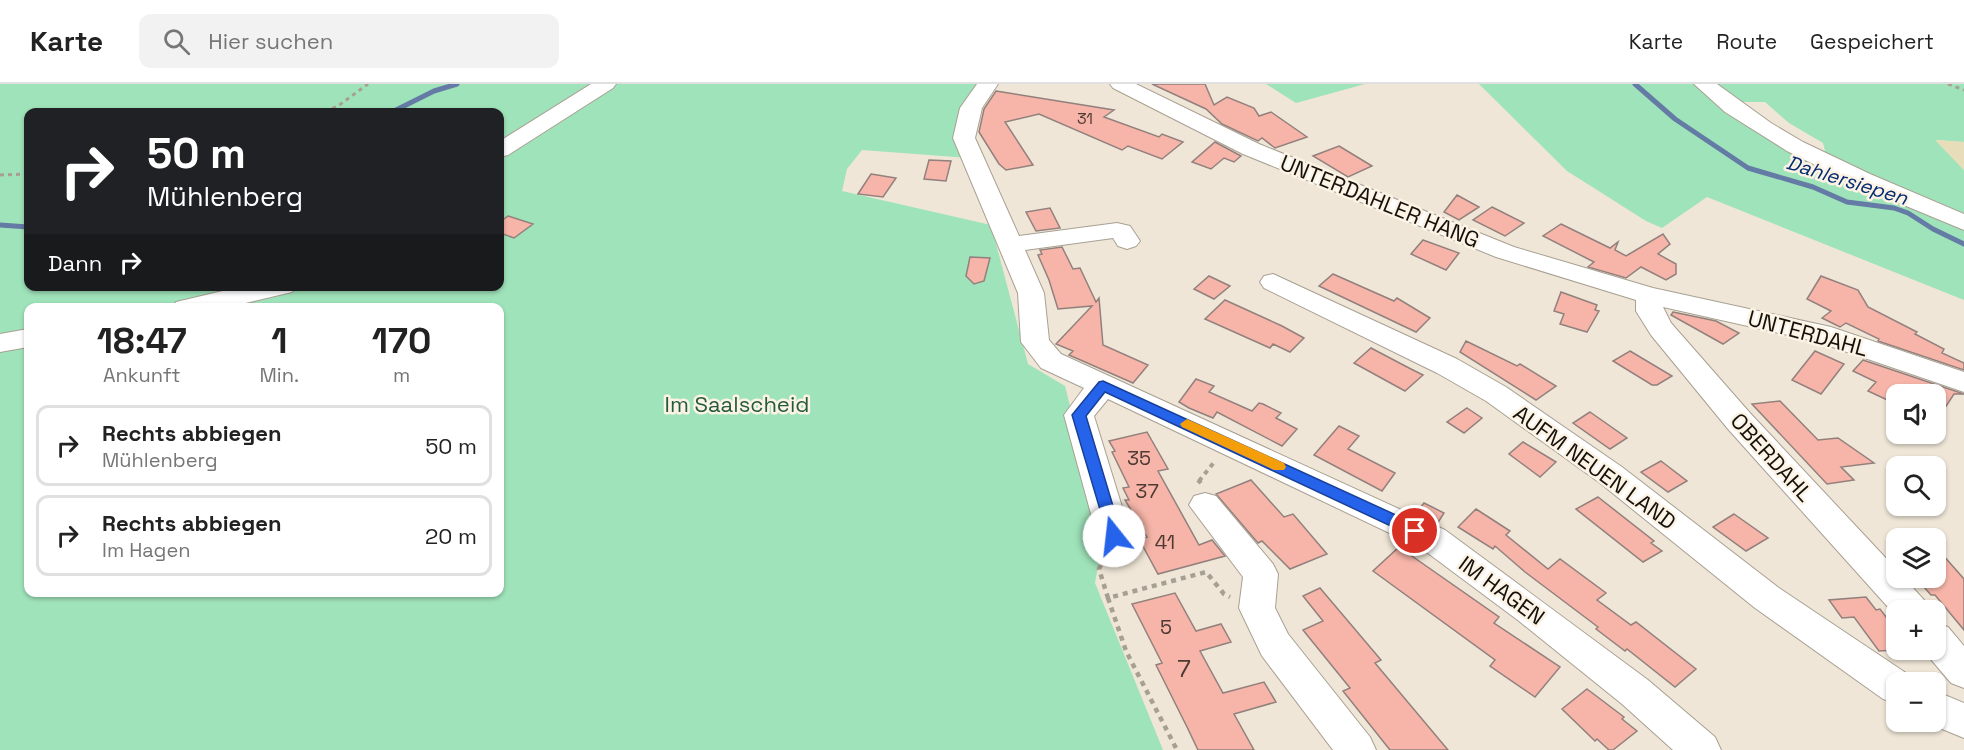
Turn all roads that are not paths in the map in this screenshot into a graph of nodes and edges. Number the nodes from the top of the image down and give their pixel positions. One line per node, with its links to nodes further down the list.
1 (606, 84): 5 (street)
2 (988, 84): 8 (street)
3 (1120, 84): 11 (street, UNTERDAHLER HANG)
4 (1704, 84): 6 (street)
5 (504, 148)
6 (1964, 224)
7 (1127, 241): 8 (street)
8 (1010, 245): 16 (street, IM HAGEN)
9 (1273, 282): 22 (street, AUFM NEUEN LAND)
10 (261, 291): 12 (street)
11 (1649, 295): 15 (street, UNTERDAHL); 19 (street, OBERDAHL)
12 (208, 303)
13 (24, 339): 14 (street)
14 (0, 343)
15 (1964, 382)
16 (1103, 385): 18 (street); 26 (street, IM HAGEN)
17 (1205, 505): 25 (street)
18 (1114, 536)
19 (1902, 600)
20 (1946, 651): 21 (street)
21 (1964, 672)
22 (1886, 680)
23 (1946, 713): 24 (street)
24 (1964, 721)
25 (1356, 750)
26 (1701, 750)

